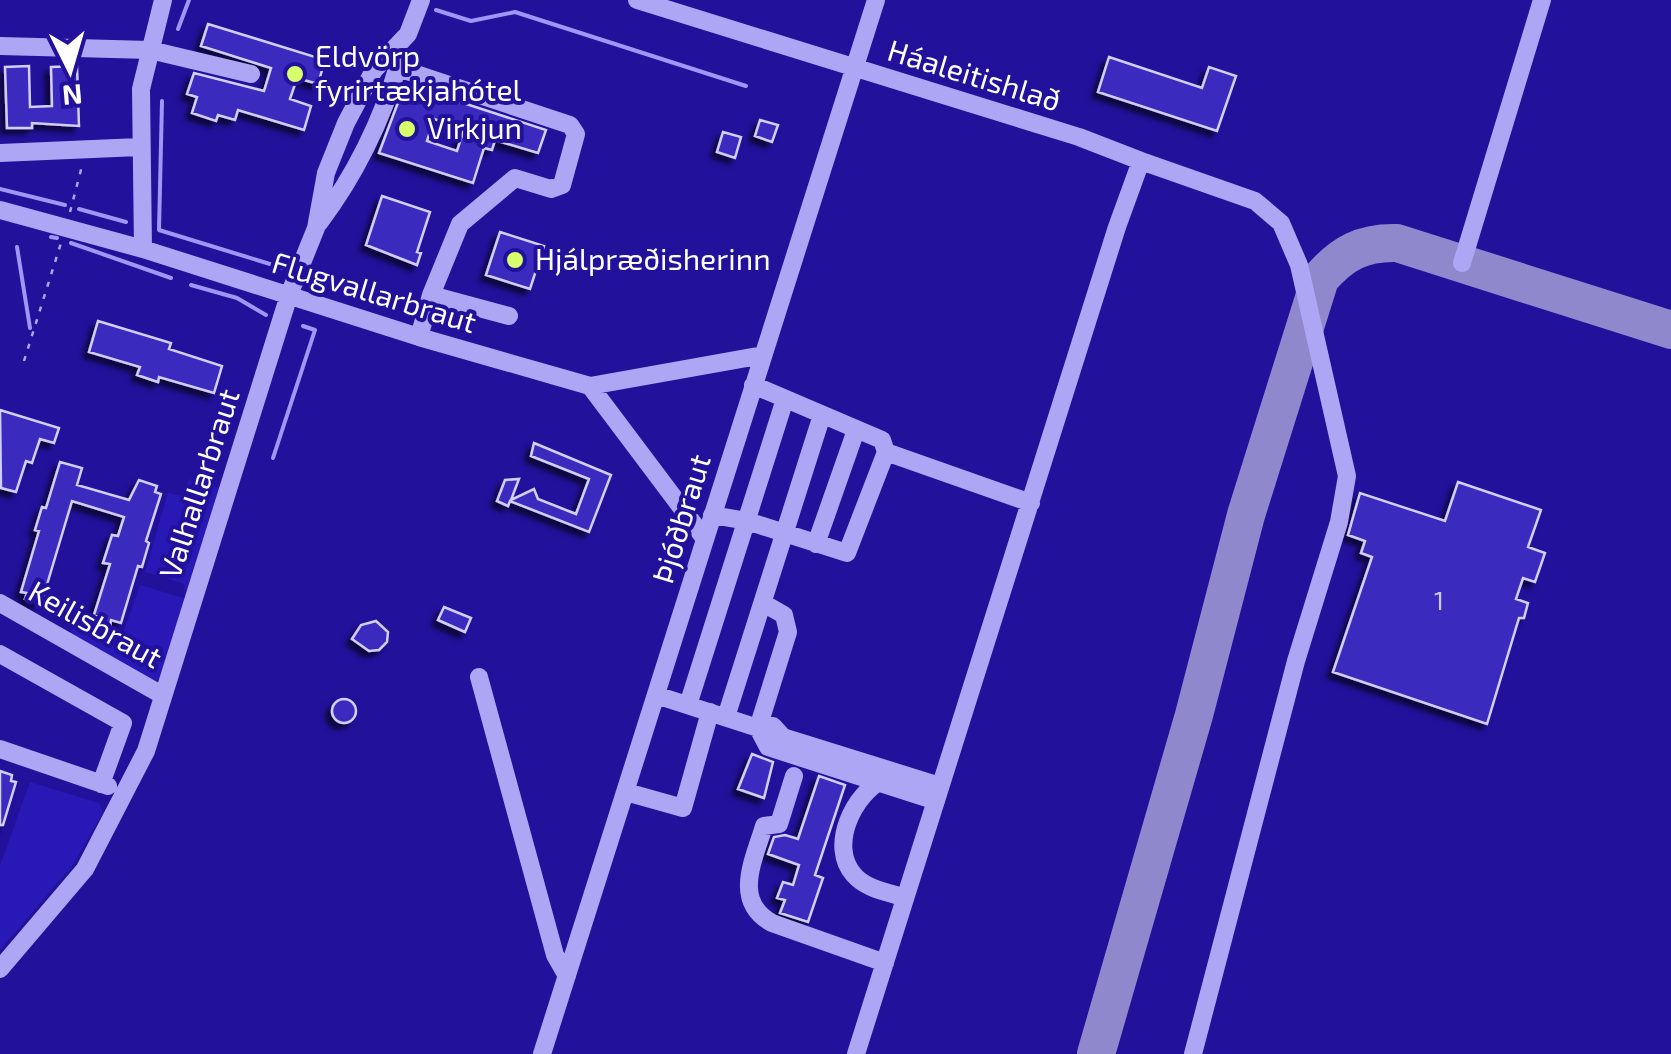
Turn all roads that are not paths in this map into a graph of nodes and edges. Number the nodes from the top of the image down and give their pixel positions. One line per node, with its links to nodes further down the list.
1 (163, 0): 8 (street)
2 (421, 0): 6 (street, Valhallarbraut)
3 (637, 0): 9 (street, Háaleitishlað)
4 (876, 0): 9 (street, Þjóðbraut)
5 (1542, 0): 18 (street)
6 (408, 34): 10 (street); 16 (street, Valhallarbraut)
7 (0, 46): 8 (street)
8 (150, 50): 11 (street); 12 (street)
9 (853, 67): 14 (street, Háaleitishlað); 23 (street, Þjóðbraut)
10 (398, 68): 16 (street); 19 (street)
11 (251, 74)
12 (140, 146): 13 (street); 17 (street)
13 (0, 153)
14 (1141, 161): 30 (street); 59 (street, Háaleitishlað)
15 (0, 210): 17 (street, Flugvallarbraut)
16 (316, 228): 20 (street, Valhallarbraut)
17 (142, 249): 20 (street, Flugvallarbraut)
18 (1462, 263)
19 (431, 294): 21 (street); 22 (street)
20 (289, 295): 22 (street, Flugvallarbraut); 40 (street, Valhallarbraut)
21 (509, 316)
22 (419, 337): 25 (street, Flugvallarbraut)
23 (762, 355): 24 (street, Þjóðbraut); 25 (street, Flugvallarbraut)
24 (753, 385): 26 (street); 31 (street, Þjóðbraut)
25 (590, 386): 34 (street)
26 (785, 399): 27 (street); 32 (street)
27 (822, 415): 28 (street); 33 (street)
28 (856, 430): 29 (street); 35 (street)
29 (886, 452): 30 (street); 35 (street)
30 (1030, 503): 52 (street)
31 (712, 515): 32 (street); 34 (street, Þjóðbraut)
32 (746, 521): 33 (street); 42 (street)
33 (784, 534): 35 (street); 37 (street)
34 (705, 538): 41 (street, Þjóðbraut)
35 (816, 544)
36 (0, 603): 40 (street, Keilisbraut)
37 (762, 603): 43 (street); 44 (street)
38 (0, 654): 49 (street)
39 (479, 677): 56 (street)
40 (162, 694): 50 (street, Valhallarbraut)
41 (656, 695): 42 (street); 51 (street, Þjóðbraut)
42 (688, 706): 43 (street)
43 (718, 715): 44 (street); 51 (street)
44 (758, 728): 46 (street); 48 (street)
45 (0, 749): 49 (street)
46 (898, 773): 48 (street); 52 (street)
47 (794, 776): 54 (street)
48 (878, 782): 52 (street); 53 (street)
49 (102, 784): 50 (street)
50 (125, 792): 55 (street, Valhallarbraut)
51 (626, 792): 56 (street, Þjóðbraut)
52 (938, 793): 53 (street)
53 (905, 898): 54 (street)
54 (885, 963): 58 (street)
55 (0, 969)
56 (567, 976): 57 (street, Þjóðbraut)
57 (542, 1054)
58 (856, 1054)
59 (1193, 1054)

